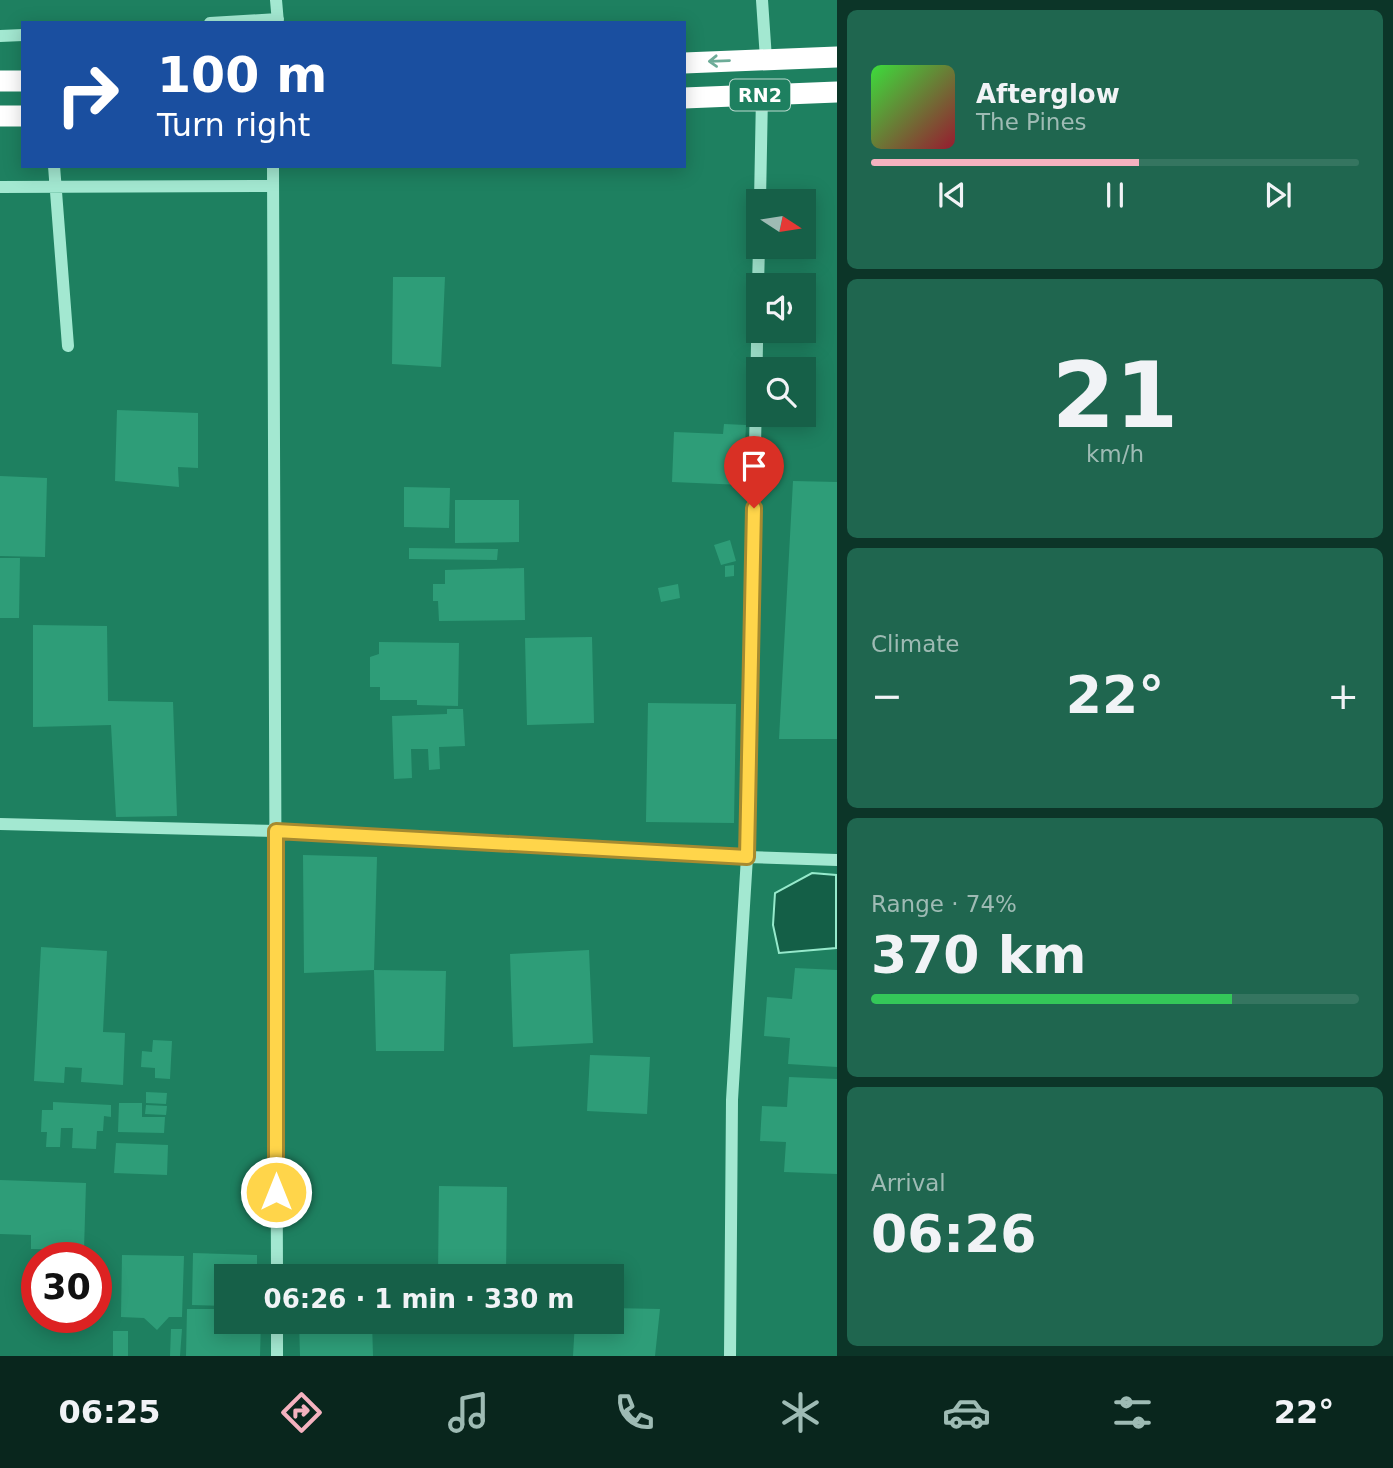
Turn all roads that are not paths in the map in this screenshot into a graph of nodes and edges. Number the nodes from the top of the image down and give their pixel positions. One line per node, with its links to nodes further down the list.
1 (276, 0): 3 (street)
2 (762, 0): 7 (street)
3 (278, 21)
4 (21, 35): 5 (street)
5 (0, 36)
6 (836, 57): 7 (highway, RN2)
7 (766, 59): 8 (highway, RN2, one-way to 8)
8 (686, 63)
9 (0, 81): 10 (highway)
10 (21, 81)
11 (836, 92): 12 (highway, RN2)
12 (762, 95): 13 (highway, RN2); 21 (street)
13 (686, 98)
14 (0, 116): 15 (highway)
15 (21, 116)
16 (54, 168): 18 (street)
17 (273, 168): 19 (street)
18 (55, 186): 19 (street); 20 (street); 23 (street)
19 (273, 186): 25 (street)
20 (0, 187)
21 (760, 189)
22 (757, 343): 26 (street)
23 (68, 346)
24 (0, 824): 25 (street)
25 (276, 831): 26 (street); 28 (street)
26 (747, 857): 27 (street); 31 (street)
27 (836, 860)
28 (277, 1264)
29 (277, 1334): 30 (street)
30 (277, 1356)
31 (730, 1356)

